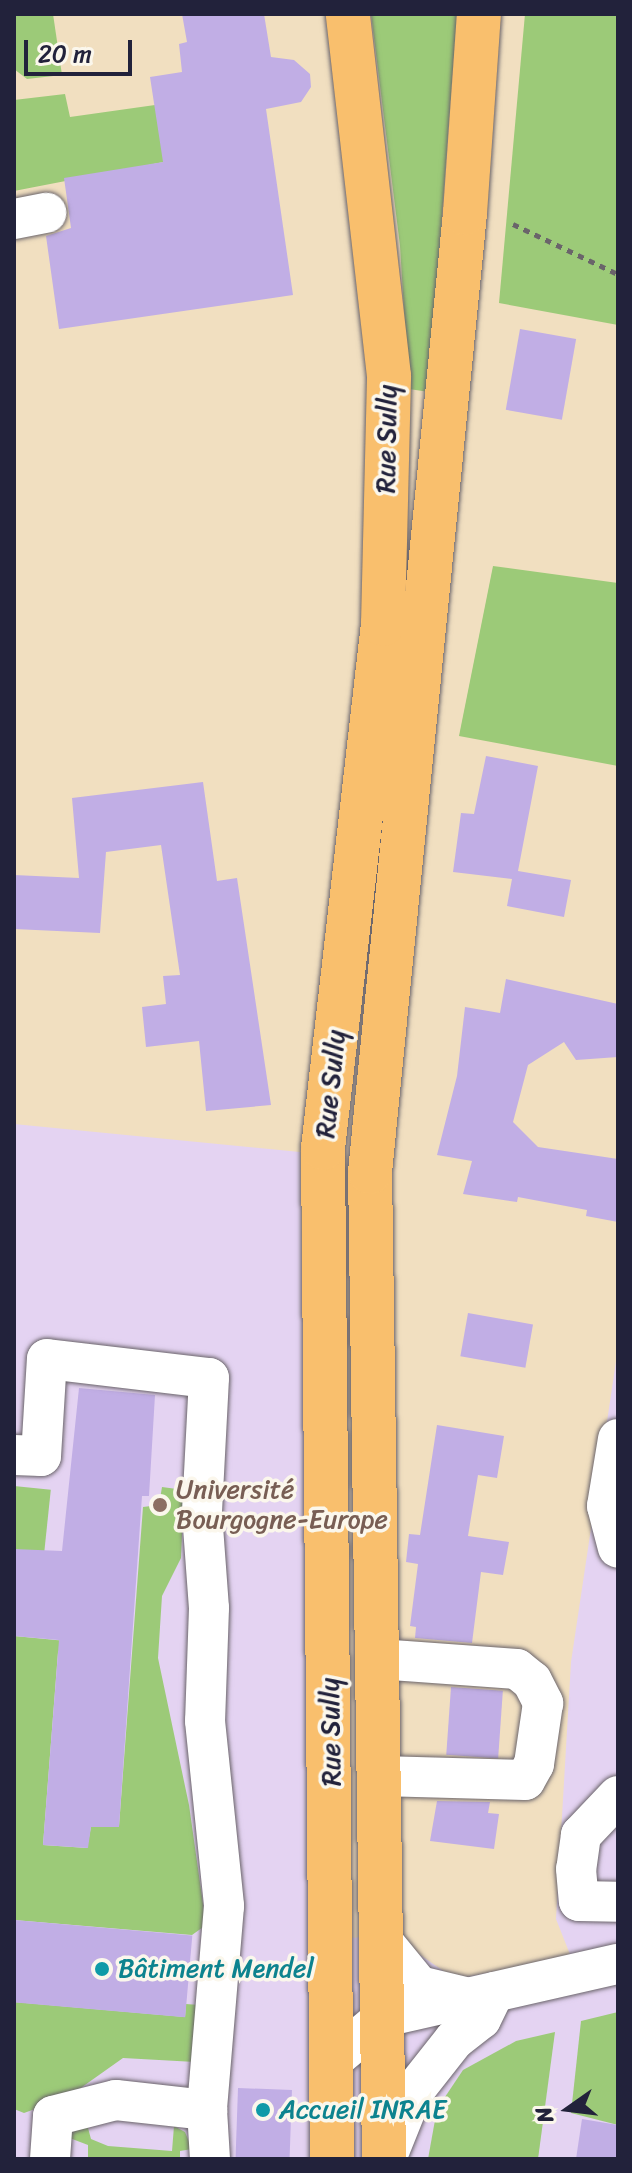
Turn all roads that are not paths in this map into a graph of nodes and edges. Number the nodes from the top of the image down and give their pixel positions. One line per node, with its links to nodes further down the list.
1 (348, 14): 14 (main road, Rue Sully)
2 (479, 14): 6 (main road, Rue Sully)
3 (618, 1439): 5 (street)
4 (14, 1455): 15 (street)
5 (618, 1548)
6 (378, 1659): 7 (main road, Rue Sully); 7 (street)
7 (380, 1776): 10 (main road, Rue Sully)
8 (618, 1796): 9 (street)
9 (618, 1902)
10 (383, 1942): 12 (street); 13 (main road, Rue Sully)
11 (618, 1964): 12 (street)
12 (482, 1995): 13 (street); 19 (street)
13 (384, 2017): 14 (street); 19 (main road, Rue Sully)
14 (333, 2060): 18 (main road, Rue Sully)
15 (207, 2110): 16 (street); 17 (street)
16 (50, 2159)
17 (210, 2159)
18 (332, 2159)
19 (385, 2159)

